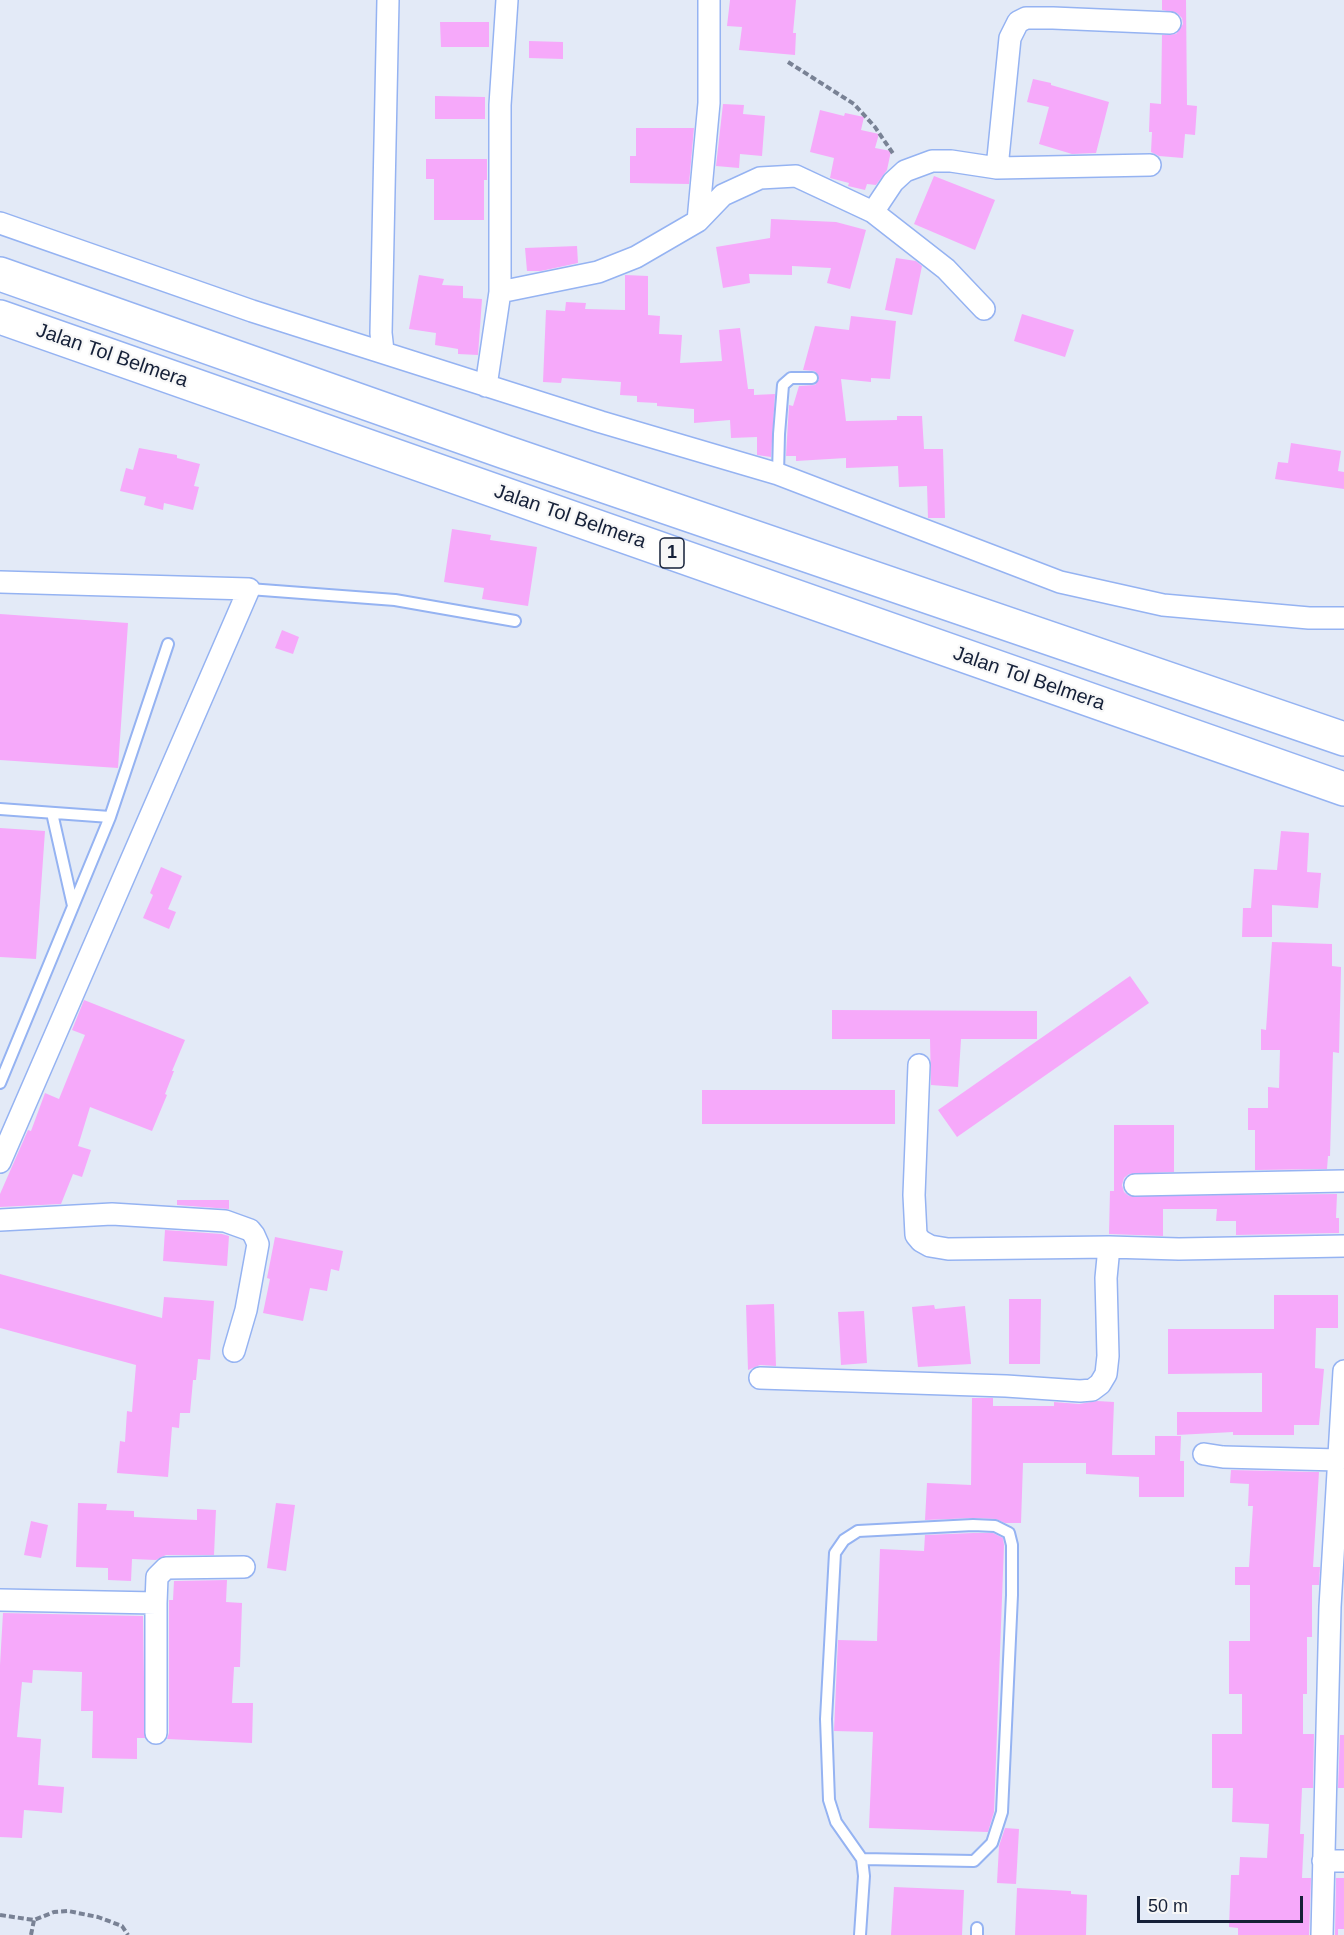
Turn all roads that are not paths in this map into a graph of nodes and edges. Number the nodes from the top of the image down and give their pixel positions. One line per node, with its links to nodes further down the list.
1 (388, 0): 14 (street)
2 (507, 0): 11 (street)
3 (709, 0): 8 (street)
4 (1170, 23): 6 (street)
5 (1150, 165): 6 (street)
6 (997, 168): 7 (street)
7 (873, 212): 8 (street); 12 (street)
8 (698, 221): 11 (street)
9 (0, 223): 14 (street)
10 (0, 274): 23 (highway, Jalan Tol Belmera / 1)
11 (500, 292): 16 (street)
12 (984, 309)
13 (0, 317): 24 (highway, Jalan Tol Belmera / 1)
14 (383, 351): 16 (street)
15 (812, 378): 17 (lane)
16 (486, 386): 17 (street)
17 (778, 474): 20 (street)
18 (0, 582): 19 (street)
19 (249, 589): 21 (lane); 31 (street)
20 (1344, 618)
21 (515, 621)
22 (168, 644): 27 (lane)
23 (1344, 739)
24 (1344, 789)
25 (0, 810): 26 (lane)
26 (52, 813): 27 (lane); 28 (lane)
27 (110, 817): 28 (lane)
28 (73, 907): 30 (lane)
29 (919, 1065): 36 (street)
30 (0, 1083)
31 (0, 1162)
32 (1344, 1181): 33 (street)
33 (1135, 1185)
34 (0, 1220): 37 (street)
35 (1344, 1246): 36 (street)
36 (1109, 1247): 39 (street)
37 (234, 1351)
38 (1344, 1371): 41 (street)
39 (760, 1378)
40 (1204, 1454): 41 (street)
41 (1338, 1460): 45 (street)
42 (244, 1567): 44 (street)
43 (0, 1600): 44 (street)
44 (156, 1604): 46 (street)
45 (1337, 1607): 48 (street)
46 (156, 1733)
47 (862, 1859): 47 (lane); 49 (lane)
48 (1334, 1861): 50 (street)
49 (860, 1935)
50 (1322, 1935)

